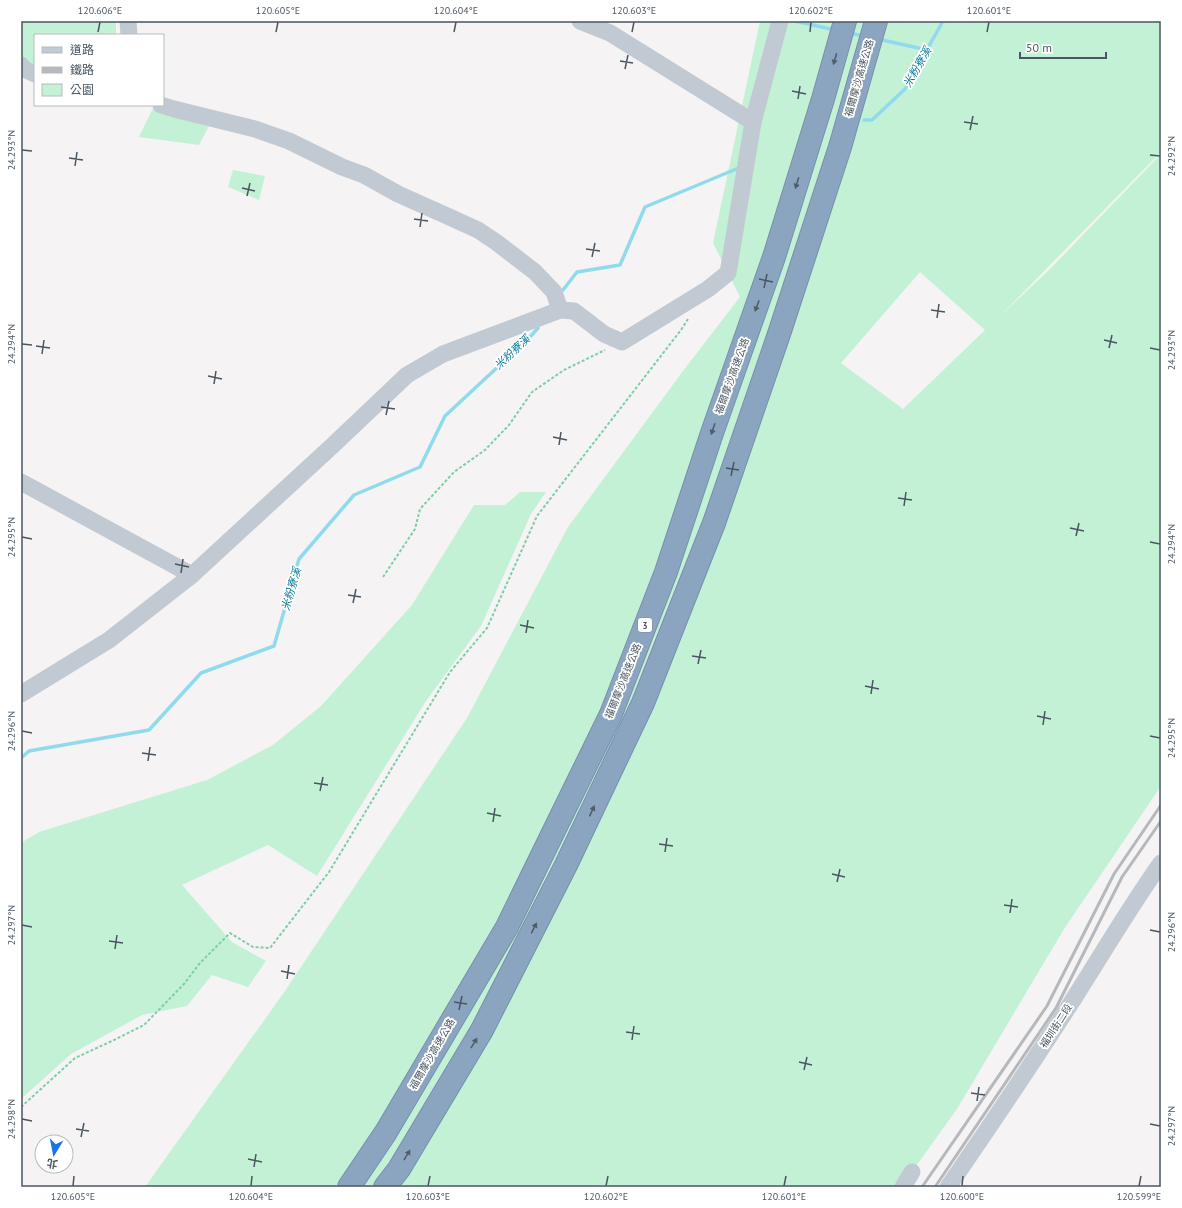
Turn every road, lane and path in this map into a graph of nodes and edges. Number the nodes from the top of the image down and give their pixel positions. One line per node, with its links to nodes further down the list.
1 (128, 21): 6 (street)
2 (580, 21): 10 (street)
3 (780, 21): 10 (street)
4 (845, 21): 20 (highway, 福爾摩沙高速公路 / 3, one-way to 20)
5 (876, 21): 21 (highway, 福爾摩沙高速公路, one-way to 5)
6 (129, 34)
7 (21, 65): 8 (street)
8 (34, 74)
9 (164, 106): 11 (street)
10 (753, 122): 13 (street)
11 (560, 310): 13 (street); 15 (street)
12 (688, 318): 19 (path)
13 (622, 342): 16 (path)
14 (21, 482): 15 (street)
15 (192, 575): 17 (street)
16 (383, 576)
17 (21, 694)
18 (1161, 863): 22 (street, 福圳街二段)
19 (21, 1108)
20 (349, 1187)
21 (385, 1187)
22 (948, 1187)

